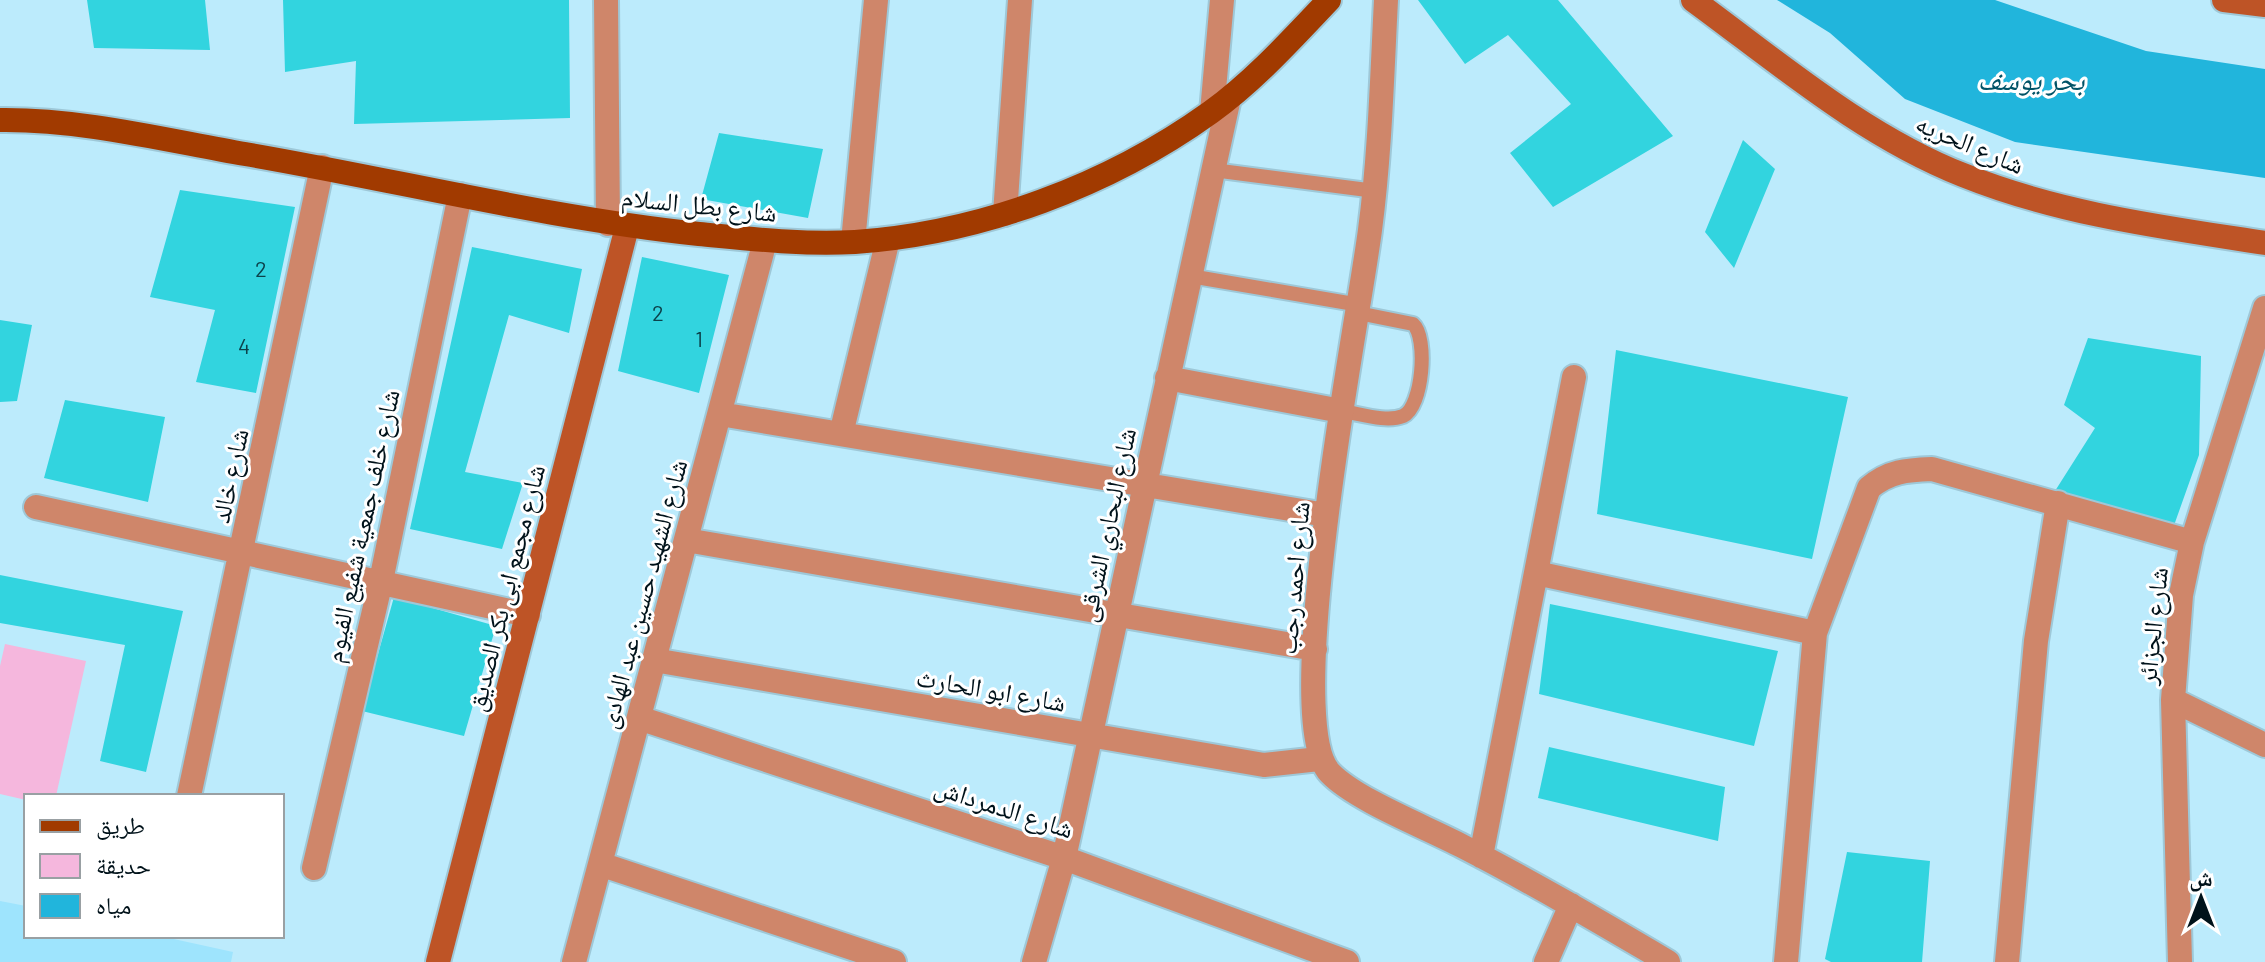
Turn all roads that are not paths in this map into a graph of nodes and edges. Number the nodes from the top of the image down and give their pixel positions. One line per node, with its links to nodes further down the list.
1 (606, 0): 19 (street)
2 (876, 0): 22 (street)
3 (1020, 0): 18 (street)
4 (1222, 0): 10 (street, شارع البحاري الشرقى)
5 (1329, 0): 10 (main road, شارع بطل السلام)
6 (1386, 0): 16 (street, شارع احمد رجب)
7 (1693, 0): 23 (street, شارع الحريه)
8 (2224, 0): 9 (street)
9 (2265, 5)
10 (1220, 105): 15 (street, شارع البحاري الشرقى); 18 (main road, شارع بطل السلام)
11 (0, 111): 12 (main road)
12 (28, 119): 13 (main road, شارع بطل السلام); 14 (main road, شارع بطل السلام)
13 (0, 120)
14 (322, 167): 17 (main road, شارع بطل السلام); 38 (street, شارع خالد)
15 (1213, 170): 16 (lane); 24 (street, شارع البحاري الشرقى)
16 (1375, 191): 26 (street, شارع احمد رجب)
17 (460, 195): 19 (main road, شارع بطل السلام); 40 (street, شارع خلف جمعية شفيع الفيوم)
18 (1005, 214): 20 (main road, شارع بطل السلام)
19 (617, 225): 21 (main road, شارع بطل السلام); 41 (street, شارع مجمع ابى بكر الصديق)
20 (888, 239): 22 (main road, شارع بطل السلام); 31 (street)
21 (765, 241): 22 (main road, شارع بطل السلام); 30 (street, شارع الشهيد حسين عبد الهادى)
22 (853, 242)
23 (2265, 243)
24 (1190, 276): 26 (lane); 28 (street, شارع البحاري الشرقى)
25 (2265, 308): 37 (street, شارع الجزائر)
26 (1359, 309): 29 (street, شارع احمد رجب); 29 (lane)
27 (1574, 377): 39 (street)
28 (1167, 378): 29 (street); 32 (street, شارع البحاري الشرقى)
29 (1341, 411): 35 (street, شارع احمد رجب)
30 (720, 414): 31 (street); 36 (street, شارع الشهيد حسين عبد الهادى)
31 (841, 434): 32 (street)
32 (1144, 485): 35 (street); 42 (street, شارع البحاري الشرقى)
33 (2058, 503): 37 (street); 43 (street); 65 (street)
34 (36, 507): 38 (street)
35 (1326, 515): 44 (street, شارع احمد رجب)
36 (686, 540): 42 (street); 45 (street, شارع الشهيد حسين عبد الهادى)
37 (2192, 542): 46 (street, شارع الجزائر)
38 (243, 552): 40 (street); 51 (street, شارع خالد)
39 (1536, 573): 43 (street); 52 (street)
40 (381, 581): 41 (street); 55 (street, شارع خلف جمعية شفيع الفيوم)
41 (528, 615): 57 (street, شارع مجمع ابى بكر الصديق)
42 (1116, 615): 44 (street); 48 (street, شارع البحاري الشرقى)
43 (1815, 633): 64 (street)
44 (1315, 649): 50 (street, شارع احمد رجب)
45 (654, 660): 47 (street, شارع الشهيد حسين عبد الهادى); 48 (street, شارع ابو الحارث)
46 (2173, 700): 49 (street); 66 (street, شارع الجزائر)
47 (639, 718): 53 (street, شارع الدمرداش); 54 (street, شارع الشهيد حسين عبد الهادى)
48 (1090, 735): 50 (street, شارع ابو الحارث); 53 (street, شارع البحاري الشرقى)
49 (2265, 745)
50 (1319, 759): 52 (street)
51 (189, 794)
52 (1481, 856): 56 (street)
53 (1064, 858): 60 (street, شارع البحاري الشرقى); 61 (street, شارع الدمرداش)
54 (600, 864): 58 (street, شارع الشهيد حسين عبد الهادى); 59 (street)
55 (314, 868)
56 (1571, 905): 62 (street); 63 (street)
57 (438, 962)
58 (574, 962)
59 (894, 962)
60 (1034, 962)
61 (1347, 962)
62 (1546, 962)
63 (1668, 962)
64 (1786, 962)
65 (2007, 962)
66 (2180, 962)

